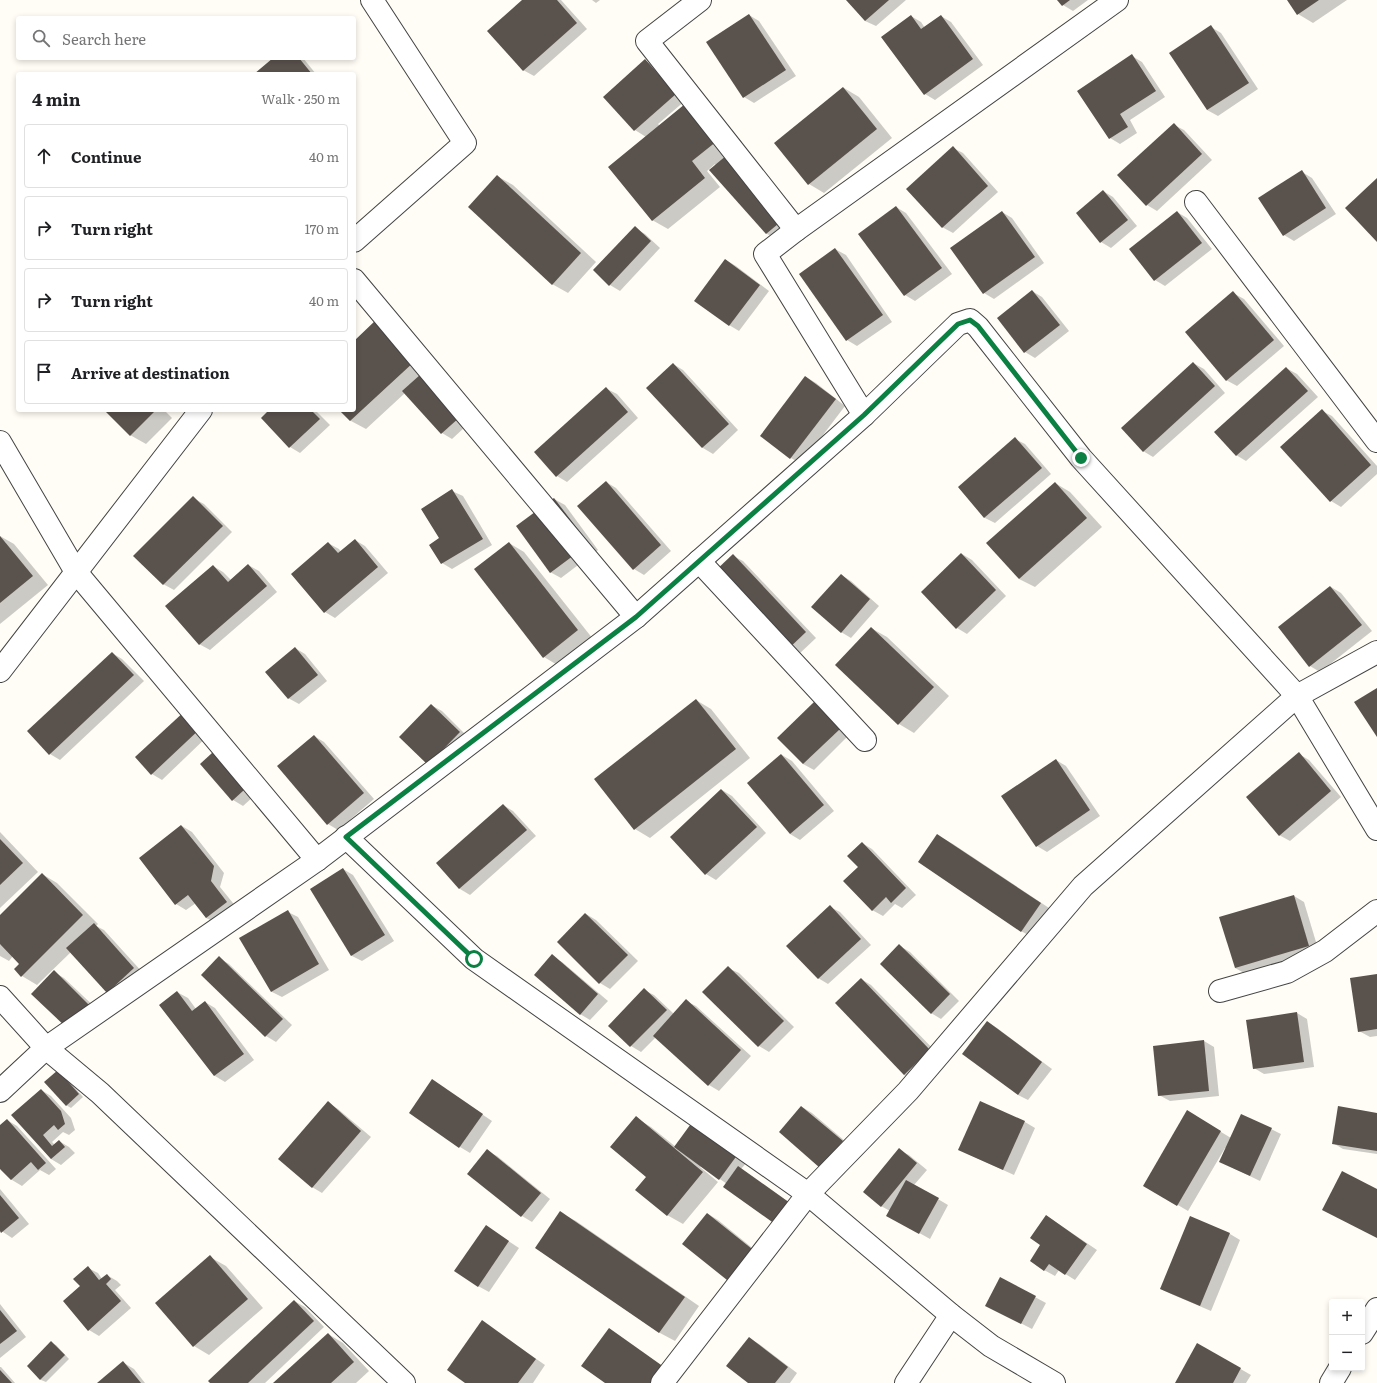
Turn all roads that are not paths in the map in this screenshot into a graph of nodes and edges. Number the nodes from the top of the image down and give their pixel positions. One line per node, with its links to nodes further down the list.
1 (372, 0): 6 (street)
2 (700, 0): 5 (street)
3 (1116, 0): 5 (street)
4 (1196, 202): 10 (street)
5 (796, 230): 9 (street)
6 (356, 239)
7 (356, 282): 14 (street)
8 (199, 412): 13 (street)
9 (864, 415): 12 (street); 17 (street)
10 (1377, 441)
11 (0, 442): 13 (street)
12 (699, 561): 14 (street); 18 (street)
13 (76, 572): 16 (street); 21 (street)
14 (636, 617): 20 (street)
15 (1377, 652): 17 (street)
16 (0, 671)
17 (1297, 696): 19 (street); 27 (street)
18 (865, 740)
19 (1377, 829)
20 (346, 837): 21 (street); 27 (street)
21 (317, 860): 25 (street)
22 (1377, 911): 23 (street)
23 (1220, 991)
24 (0, 998): 25 (street)
25 (46, 1048): 26 (street); 32 (street)
26 (0, 1091)
27 (808, 1194): 29 (street); 33 (street)
28 (1377, 1309): 30 (street)
29 (951, 1315): 34 (street); 35 (street)
30 (1365, 1328)
31 (1338, 1371): 36 (street)
32 (404, 1383)
33 (662, 1383)
34 (906, 1383)
35 (1054, 1383)
36 (1331, 1383)

